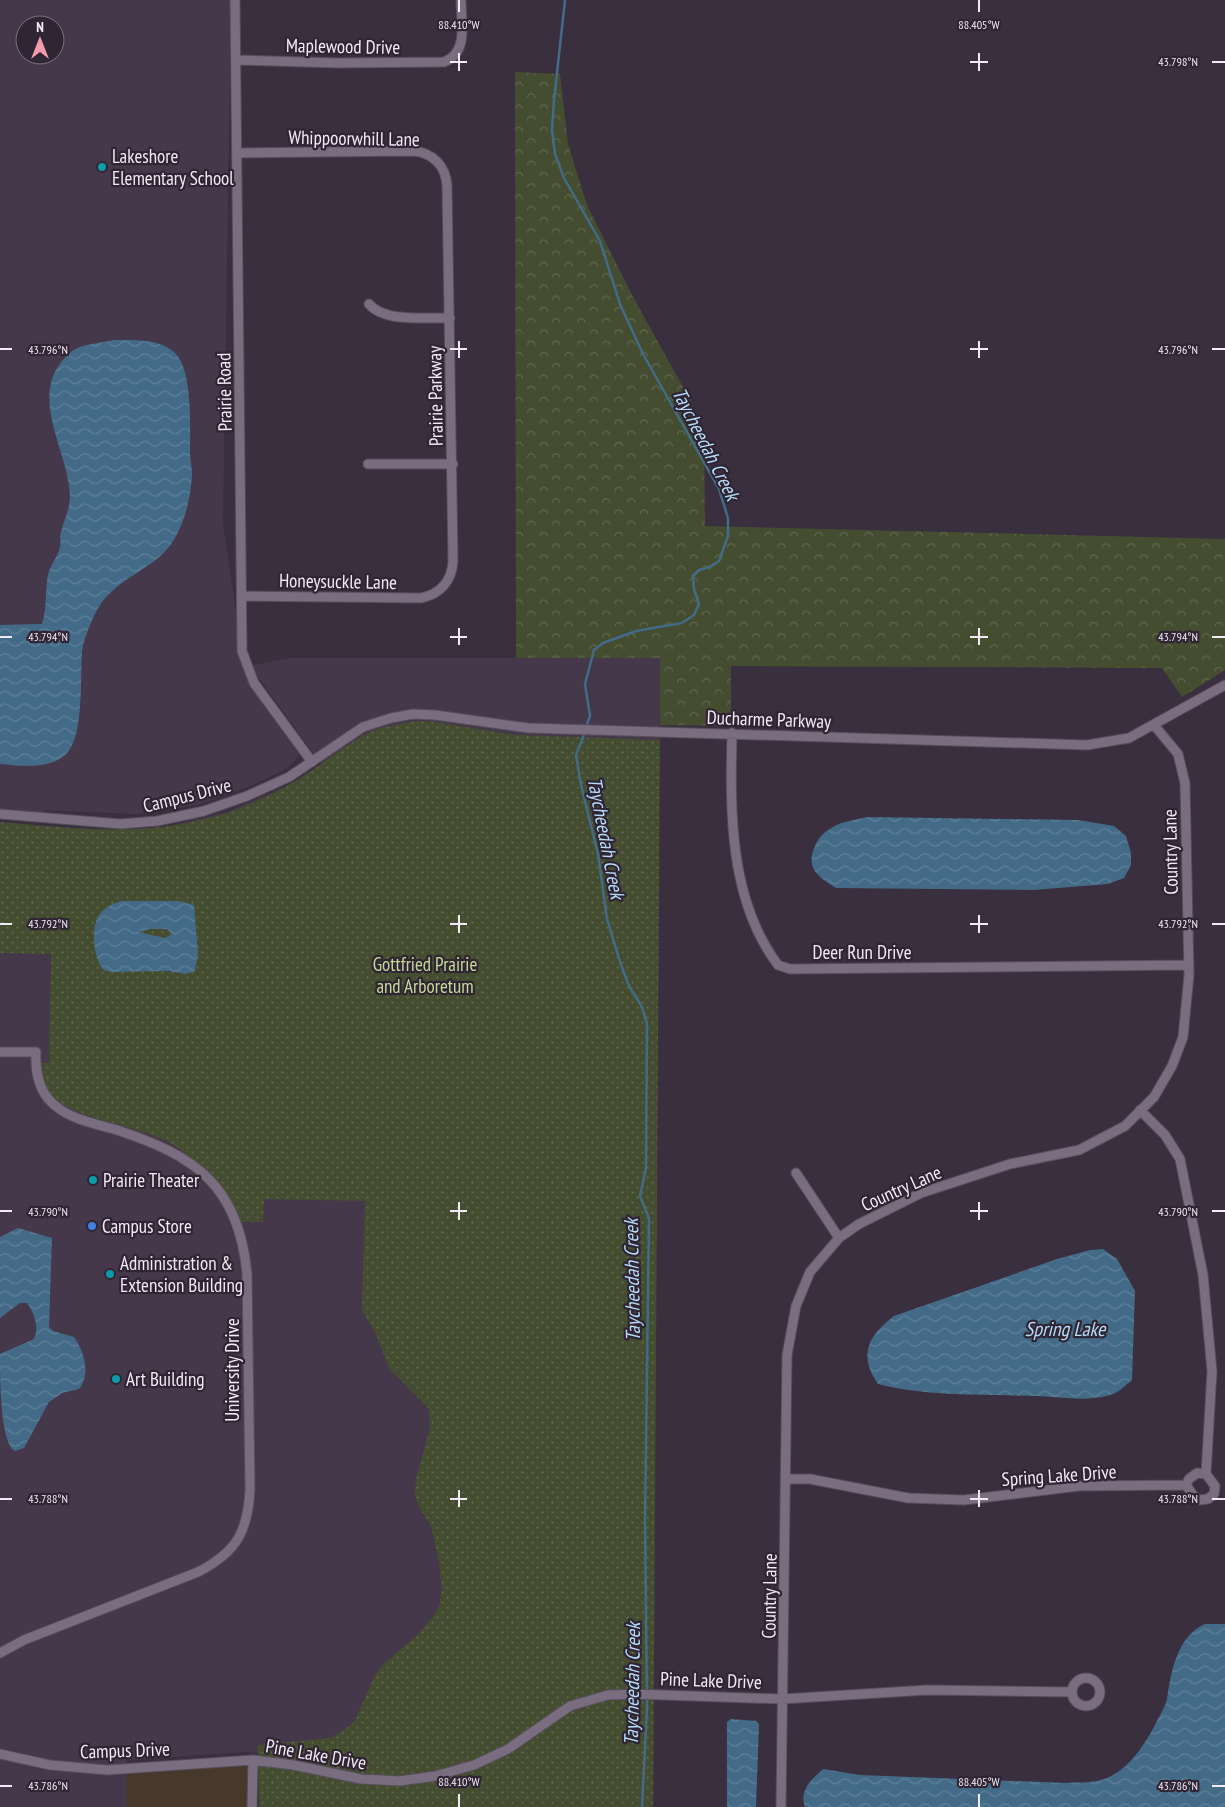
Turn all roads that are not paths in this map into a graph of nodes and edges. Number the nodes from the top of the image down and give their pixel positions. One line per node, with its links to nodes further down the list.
1 (235, 0): 3 (street, Prairie Road)
2 (461, 0): 3 (street, Maplewood Drive)
3 (236, 60): 4 (street, Prairie Road)
4 (237, 153): 5 (street, Whippoorwhill Lane); 11 (street, Prairie Road)
5 (448, 190): 7 (street, Prairie Parkway)
6 (369, 304): 7 (street)
7 (450, 318): 9 (street, Prairie Parkway)
8 (368, 464): 9 (street)
9 (452, 464): 10 (street, Prairie Parkway)
10 (433, 594): 11 (street, Honeysuckle Lane)
11 (242, 596): 15 (street, Prairie Road)
12 (1225, 685): 13 (street, Ducharme Parkway)
13 (1154, 725): 14 (street, Ducharme Parkway); 17 (street, Country Lane)
14 (732, 733): 15 (street, Ducharme Parkway); 17 (street, Deer Run Drive)
15 (312, 762): 16 (street, Campus Drive)
16 (0, 814)
17 (1189, 965): 19 (street, Country Lane)
18 (0, 1052): 25 (street, University Drive)
19 (1140, 1110): 21 (street, Country Lane); 22 (street)
20 (796, 1173): 21 (street)
21 (839, 1238): 23 (street, Country Lane)
22 (1206, 1474): 24 (street, Spring Lake Drive); 24 (street)
23 (787, 1479): 24 (street, Spring Lake Drive); 27 (street, Country Lane)
24 (1186, 1485)
25 (0, 1653)
26 (1072, 1692): 27 (street, Pine Lake Drive)
27 (782, 1699): 29 (street, Pine Lake Drive); 31 (street, Country Lane)
28 (0, 1754): 29 (street, Campus Drive)
29 (253, 1760): 30 (street)
30 (252, 1807)
31 (780, 1807)

